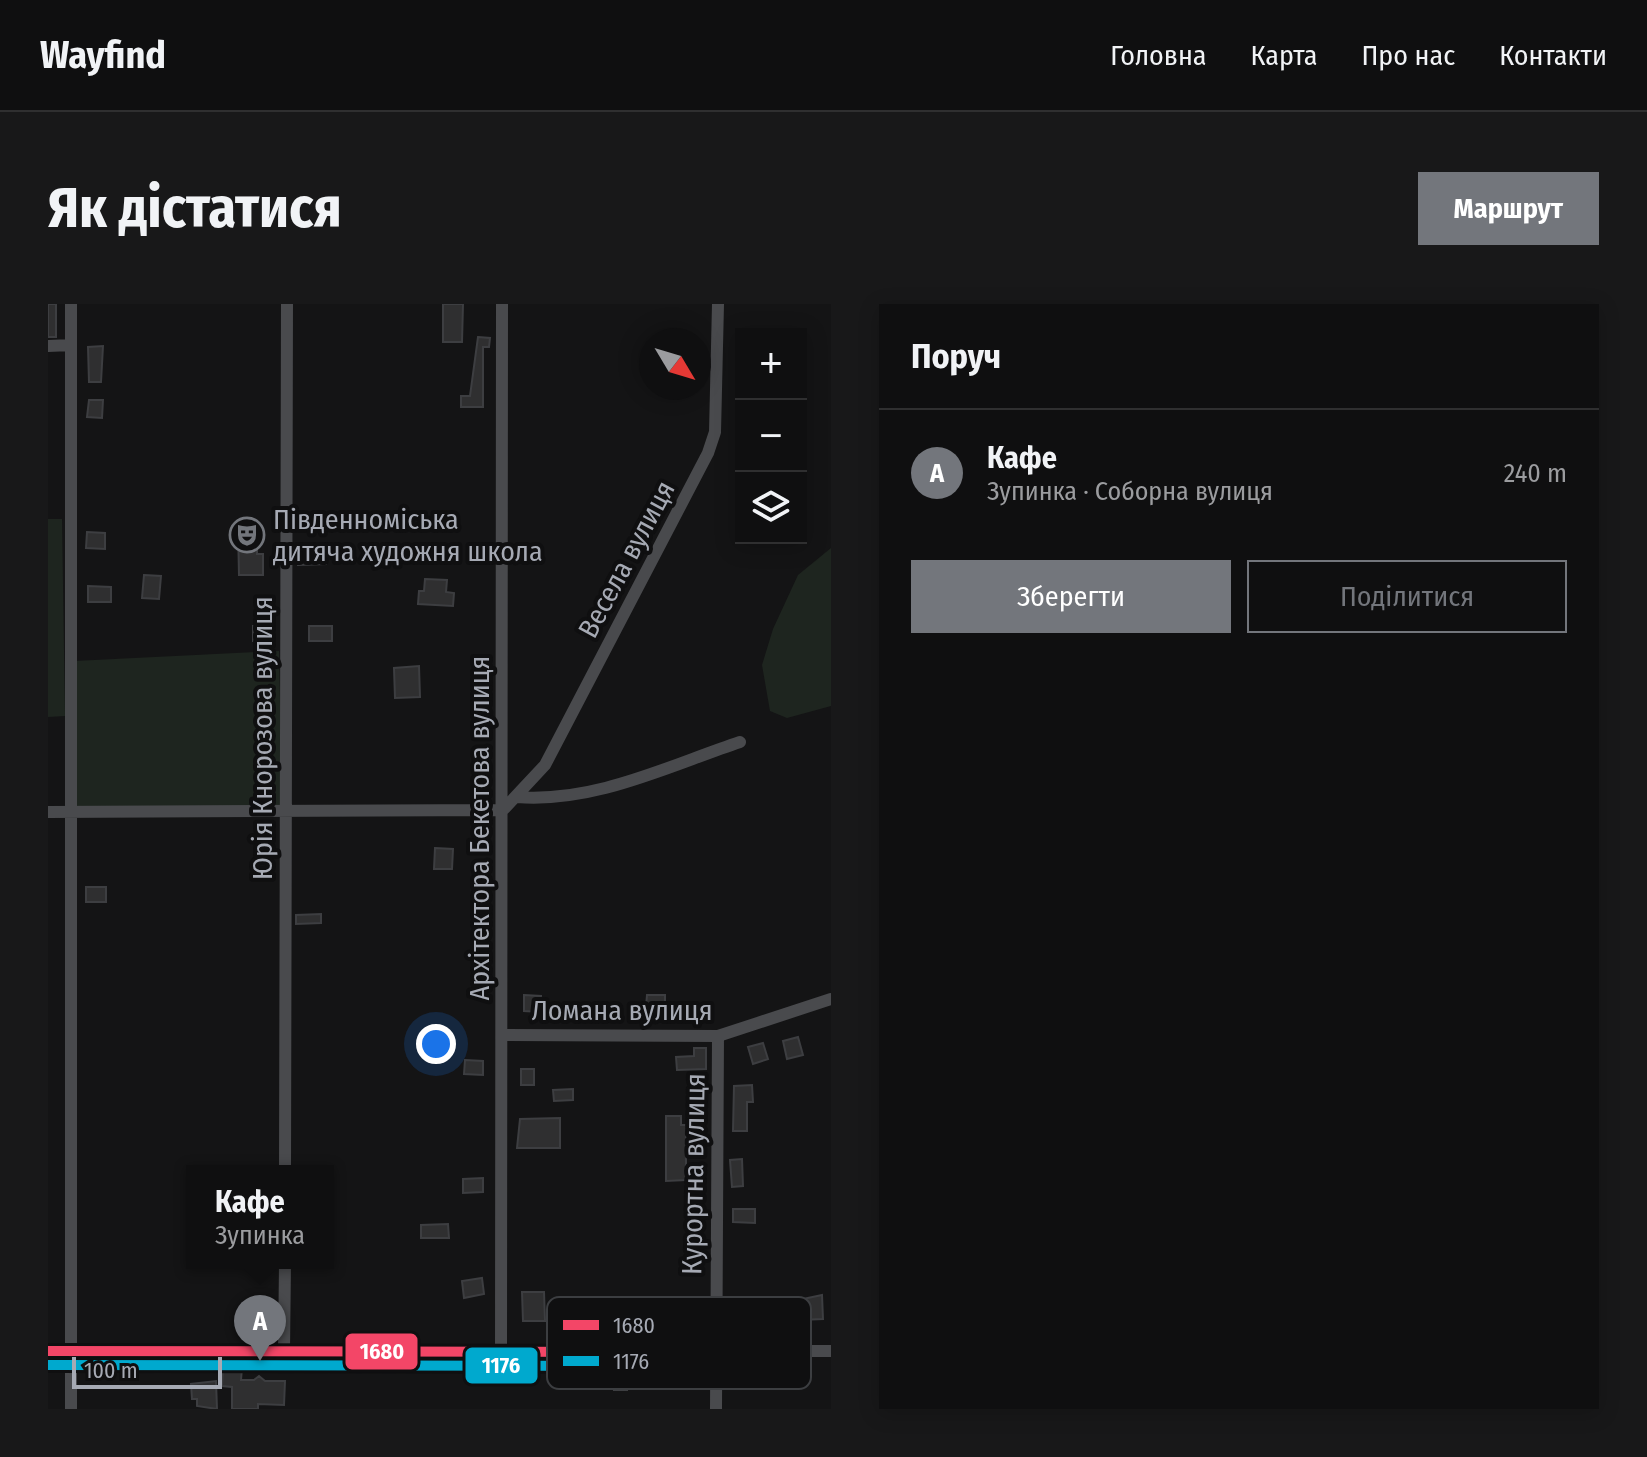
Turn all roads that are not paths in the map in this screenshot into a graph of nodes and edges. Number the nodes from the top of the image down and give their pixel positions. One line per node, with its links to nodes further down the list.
1 (71, 304): 5 (street)
2 (287, 304): 9 (street, Юрія Кнорозова вулиця)
3 (502, 304): 10 (street, Архітектора Бекетова вулиця)
4 (718, 304): 8 (street, Весела вулиця)
5 (71, 345): 6 (street); 12 (street)
6 (48, 346)
7 (740, 742): 8 (street)
8 (517, 797): 10 (street, Весела вулиця)
9 (287, 810): 10 (street); 12 (street); 16 (street, Юрія Кнорозова вулиця)
10 (503, 810): 14 (street, Архітектора Бекетова вулиця)
11 (48, 812): 12 (street)
12 (69, 812): 20 (street)
13 (831, 999): 15 (street, Ломана вулиця)
14 (503, 1035): 15 (street, Ломана вулиця); 24 (street, Архітектора Бекетова вулиця)
15 (718, 1036): 18 (street, Курортна вулиця)
16 (285, 1165)
17 (285, 1269): 21 (street)
18 (716, 1297)
19 (48, 1351): 20 (street)
20 (71, 1351): 21 (street); 27 (street)
21 (284, 1351): 24 (street)
22 (811, 1351): 23 (street)
23 (831, 1351)
24 (501, 1353): 25 (street)
25 (547, 1353)
26 (716, 1389): 28 (street, Курортна вулиця)
27 (71, 1409)
28 (716, 1409)

